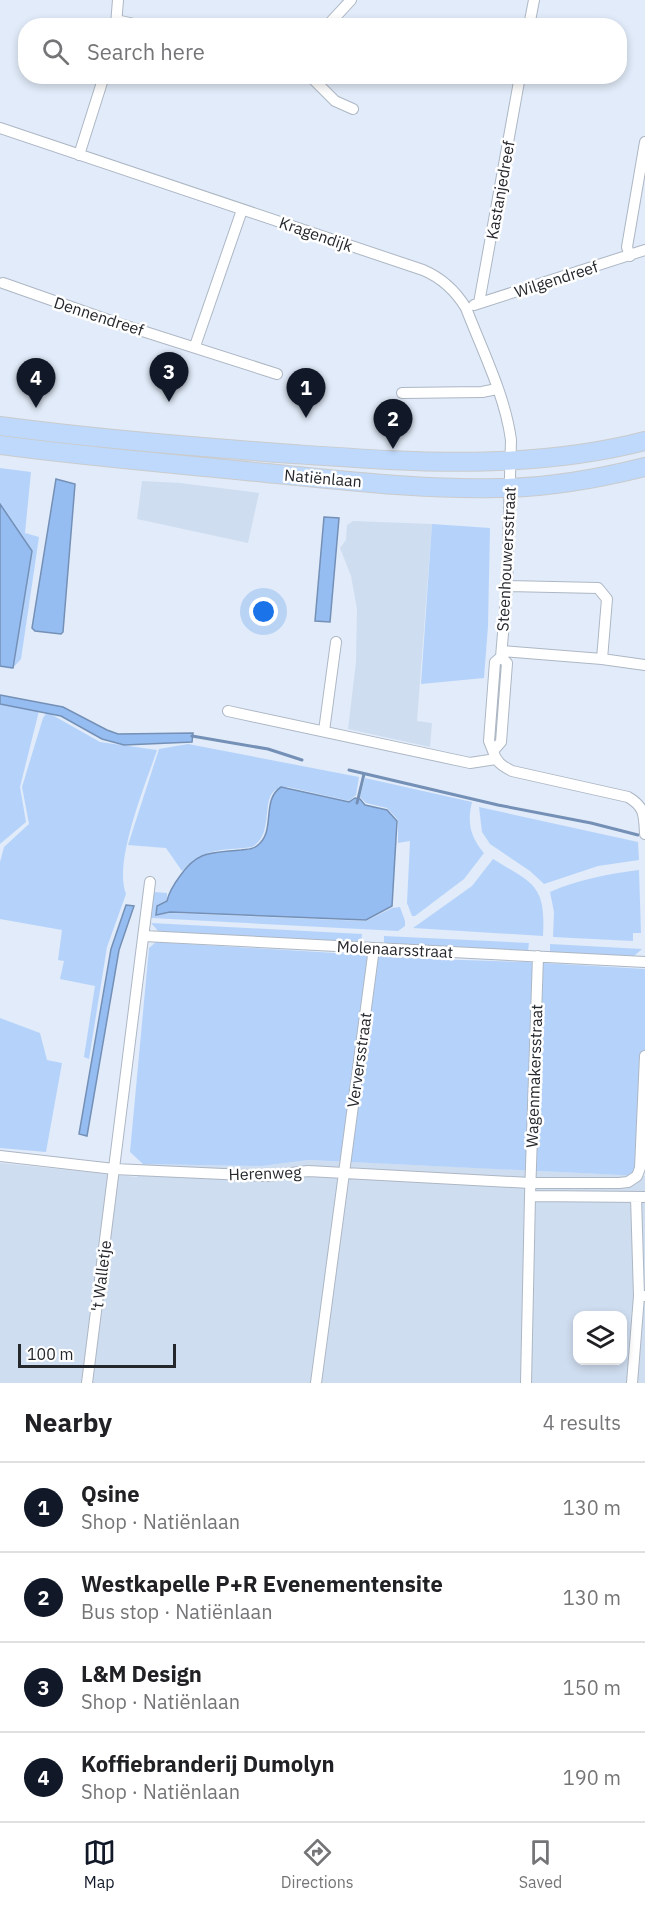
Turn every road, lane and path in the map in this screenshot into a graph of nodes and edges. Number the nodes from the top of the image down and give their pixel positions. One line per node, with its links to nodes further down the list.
1 (118, 0): 4 (street)
2 (351, 0): 5 (street)
3 (534, 0): 6 (street)
4 (116, 18)
5 (334, 18)
6 (531, 18)
7 (101, 84): 13 (street)
8 (318, 84): 10 (street)
9 (519, 84): 18 (street, Kastanjedreef)
10 (354, 109)
11 (0, 128): 13 (street, Kragendijk)
12 (645, 142): 16 (street)
13 (79, 155): 14 (street, Kragendijk)
14 (242, 210): 19 (street, Kragendijk); 20 (street)
15 (645, 250): 16 (street, Wilgendreef)
16 (630, 256): 18 (street, Wilgendreef)
17 (3, 283): 20 (street, Dennendreef)
18 (480, 303): 19 (street, Wilgendreef)
19 (466, 308): 22 (street, Kragendijk)
20 (195, 346): 21 (street, Dennendreef)
21 (277, 374)
22 (497, 389): 23 (street); 27 (street, Kragendijk)
23 (402, 393)
24 (0, 426): 27 (main road, Natiënlaan)
25 (645, 441): 27 (main road, Natiënlaan)
26 (0, 446): 29 (main road, Natiënlaan)
27 (510, 461): 29 (street, Steenhouwersstraat)
28 (645, 467): 29 (main road, Natiënlaan)
29 (510, 488): 30 (street, Steenhouwersstraat)
30 (507, 586): 32 (street, Steenhouwersstraat); 33 (street)
31 (336, 642): 36 (street)
32 (501, 654): 33 (street); 37 (street, Steenhouwersstraat)
33 (602, 659): 34 (street)
34 (645, 665)
35 (228, 711): 36 (street)
36 (324, 731): 37 (street)
37 (494, 755): 38 (street)
38 (645, 834)
39 (150, 882): 40 (street)
40 (144, 936): 41 (street, Molenaarsstraat); 46 (street)
41 (374, 948): 42 (street, Molenaarsstraat); 47 (street, Verversstraat)
42 (538, 956): 43 (street, Molenaarsstraat); 48 (street, Wagenmakersstraat)
43 (645, 962)
44 (645, 1056): 48 (street, Herenweg)
45 (0, 1156): 46 (street, Herenweg)
46 (114, 1169): 47 (street, Herenweg); 52 (street, 't Walletje)
47 (344, 1173): 48 (street, Herenweg); 53 (street)
48 (530, 1183): 49 (street, Wagenmakersstraat)
49 (530, 1197): 50 (street); 54 (street)
50 (641, 1197): 51 (street)
51 (642, 1296): 55 (street)
52 (87, 1383)
53 (316, 1383)
54 (526, 1383)
55 (633, 1383)

